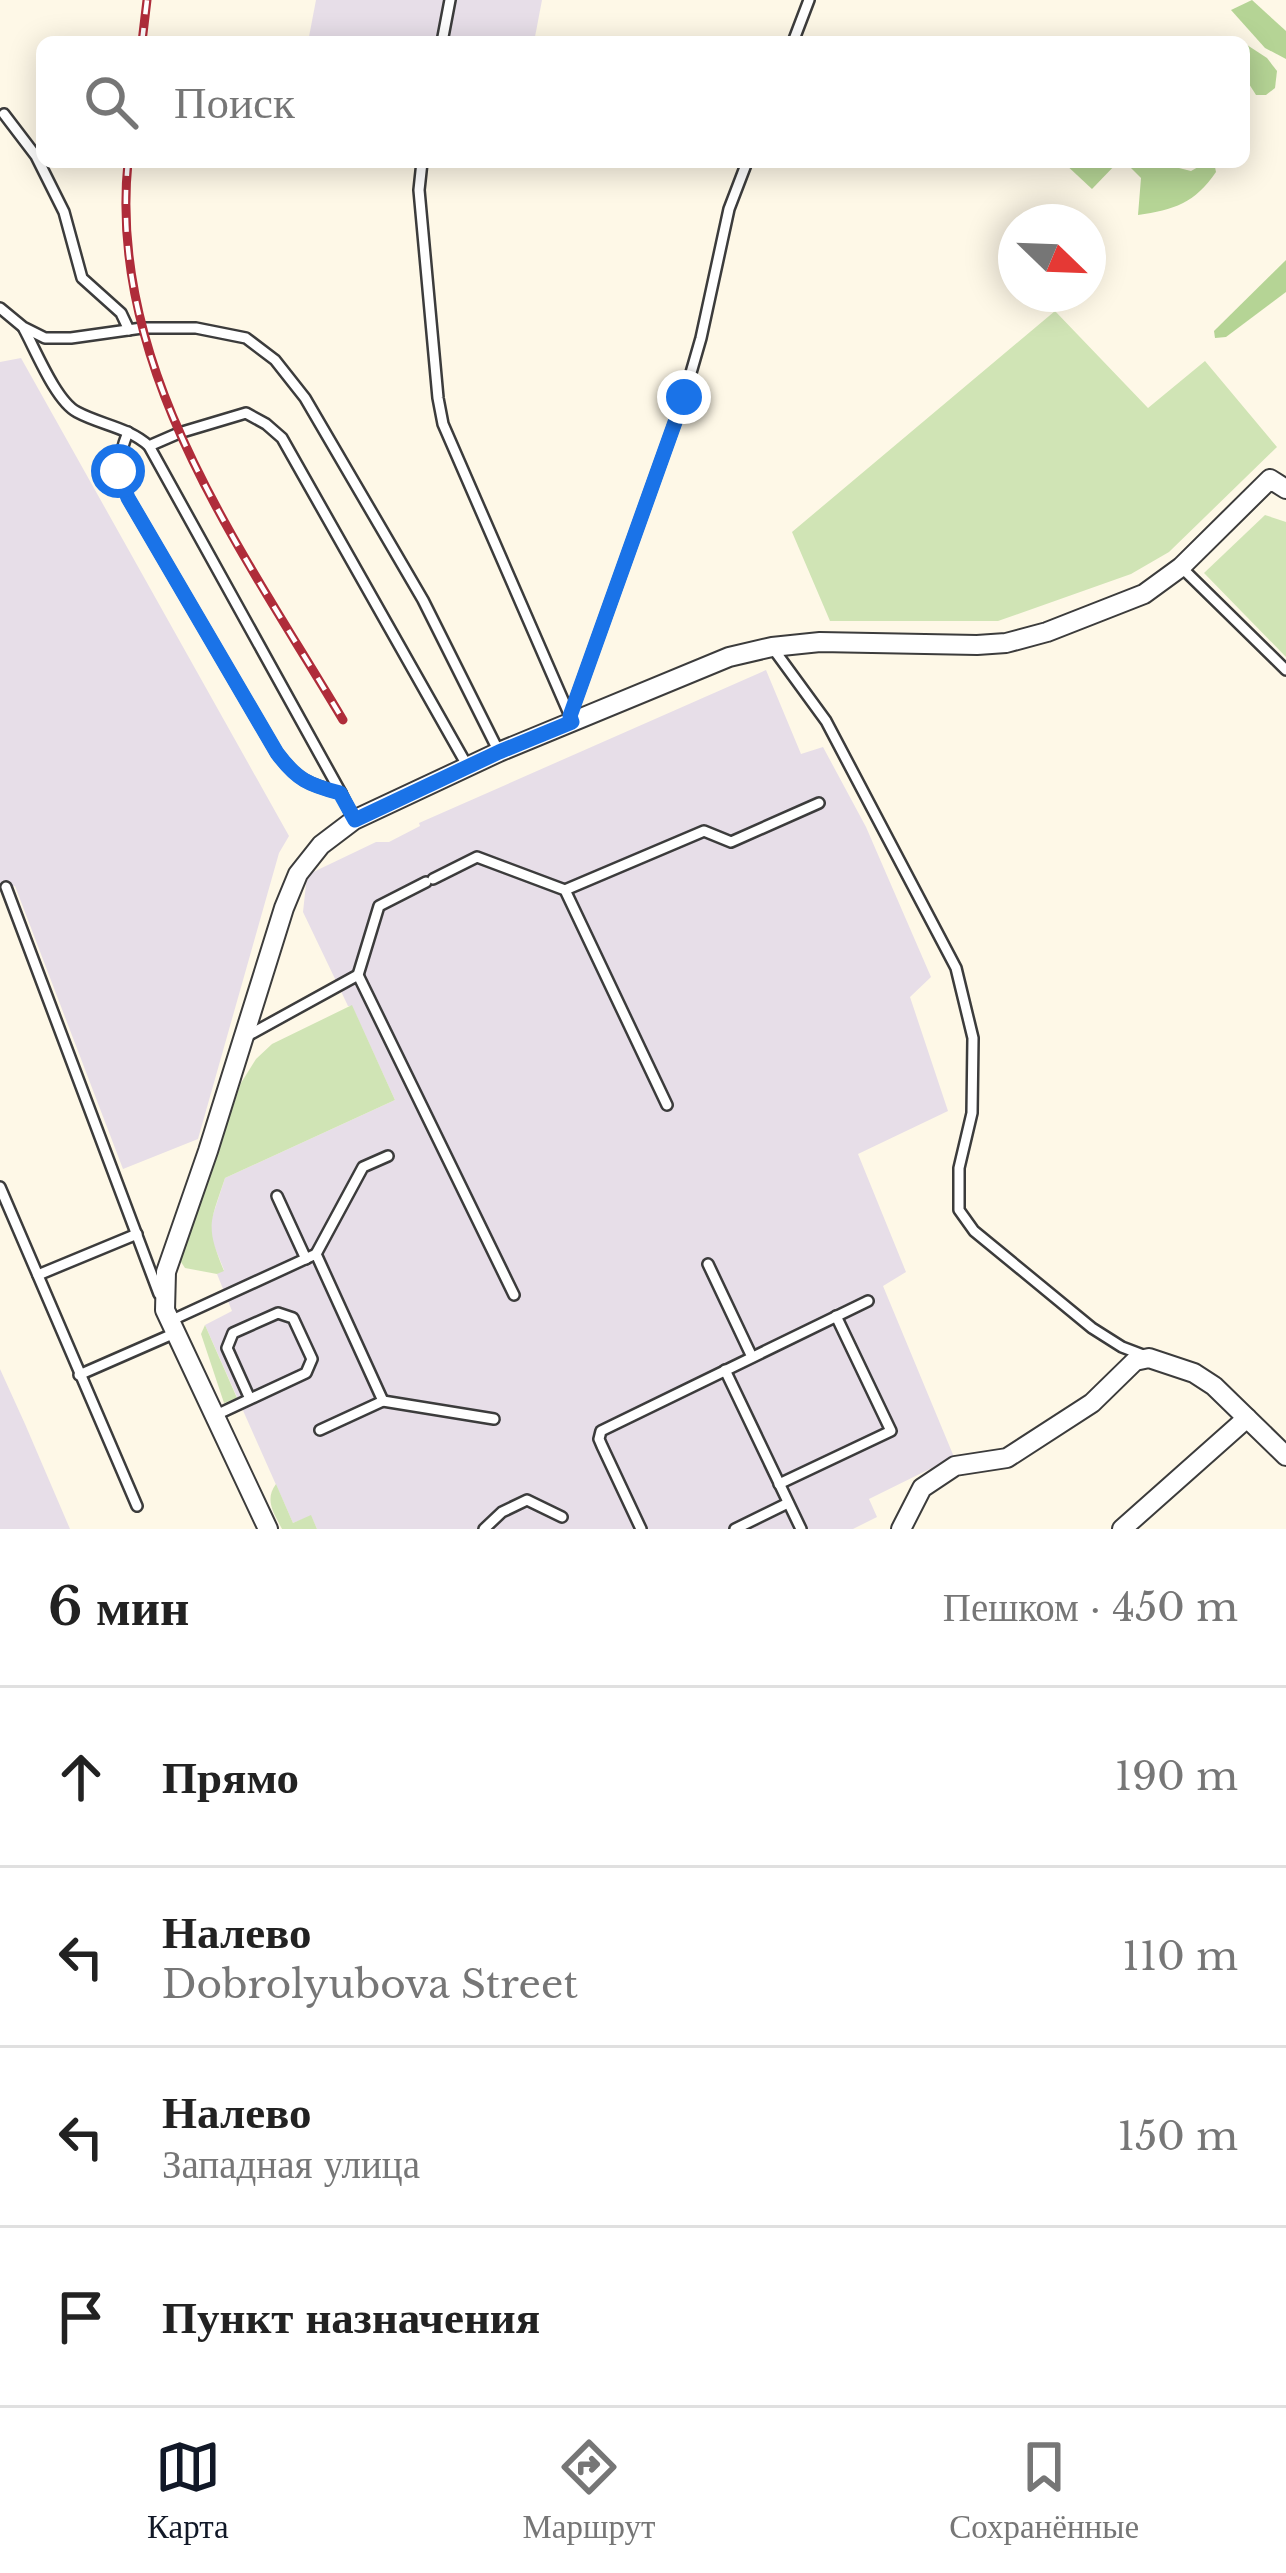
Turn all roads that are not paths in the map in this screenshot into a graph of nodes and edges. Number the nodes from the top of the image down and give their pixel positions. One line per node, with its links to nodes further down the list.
1 (450, 0): 3 (lane)
2 (809, 0): 4 (lane)
3 (443, 36)
4 (795, 36)
5 (4, 114): 6 (lane)
6 (36, 156)
7 (42, 168): 12 (lane)
8 (421, 168): 20 (lane)
9 (745, 168): 20 (lane)
10 (0, 308): 11 (lane)
11 (23, 327): 12 (lane); 13 (lane)
12 (128, 330): 21 (lane)
13 (128, 432): 14 (lane); 23 (lane)
14 (148, 446): 22 (lane); 23 (lane)
15 (1286, 463): 16 (street)
16 (1278, 484): 17 (street)
17 (1181, 567): 18 (street); 19 (lane)
18 (772, 647): 20 (street); 43 (lane)
19 (1286, 670)
20 (571, 719): 21 (street)
21 (499, 752): 22 (street)
22 (468, 767): 25 (street)
23 (340, 793): 25 (lane)
24 (819, 802): 27 (lane)
25 (355, 820): 29 (street)
26 (6, 886): 34 (lane)
27 (565, 890): 28 (lane); 30 (lane)
28 (358, 975): 29 (lane); 38 (lane)
29 (244, 1038): 41 (street)
30 (668, 1105)
31 (388, 1156): 35 (lane)
32 (0, 1187): 37 (lane)
33 (277, 1196): 35 (lane)
34 (137, 1234): 37 (lane); 41 (lane)
35 (311, 1257): 41 (lane); 47 (lane)
36 (708, 1264): 42 (lane)
37 (38, 1275): 45 (lane)
38 (514, 1295)
39 (868, 1301): 40 (lane)
40 (836, 1316): 42 (lane); 53 (lane)
41 (170, 1321): 45 (lane); 48 (street)
42 (752, 1357): 44 (lane)
43 (1149, 1358): 49 (street); 62 (street)
44 (725, 1370): 53 (lane); 59 (lane)
45 (79, 1375): 55 (lane)
46 (250, 1399): 46 (lane); 48 (lane)
47 (383, 1401): 50 (lane); 51 (lane)
48 (216, 1415): 57 (street)
49 (1247, 1418): 52 (street); 63 (street)
50 (494, 1419)
51 (320, 1430)
52 (1286, 1456)
53 (779, 1484): 54 (lane)
54 (788, 1503): 60 (lane); 61 (lane)
55 (137, 1506)
56 (562, 1517): 58 (lane)
57 (268, 1529)
58 (484, 1529)
59 (641, 1529)
60 (734, 1529)
61 (801, 1529)
62 (901, 1529)
63 (1122, 1529)

